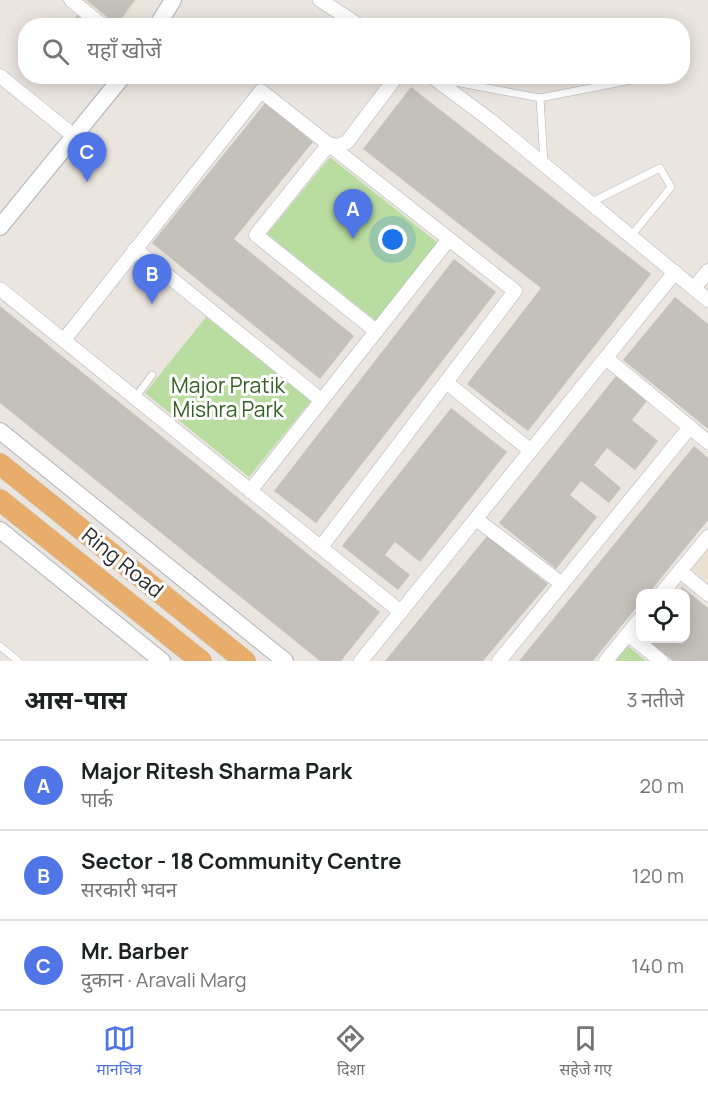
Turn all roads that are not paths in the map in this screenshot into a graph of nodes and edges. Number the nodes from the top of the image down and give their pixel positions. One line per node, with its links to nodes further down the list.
1 (70, 0): 4 (street)
2 (173, 0): 5 (street)
3 (320, 0): 6 (street)
4 (93, 18)
5 (162, 18)
6 (348, 18)
7 (0, 76): 16 (street)
8 (116, 84): 16 (street)
9 (391, 84): 17 (street)
10 (441, 84): 14 (street)
11 (453, 84): 14 (lane)
12 (466, 84): 15 (lane)
13 (611, 84): 15 (lane)
14 (448, 89): 18 (street)
15 (540, 98): 18 (lane)
16 (74, 136): 20 (street)
17 (328, 144): 22 (street); 23 (street); 29 (street)
18 (544, 165): 19 (street)
19 (590, 203): 21 (street); 21 (lane)
20 (0, 227)
21 (631, 237): 25 (street)
22 (449, 239): 29 (street); 33 (street)
23 (135, 249): 30 (street); 35 (street)
24 (708, 271): 26 (street)
25 (675, 272): 26 (street); 31 (street)
26 (694, 288): 28 (street)
27 (0, 289): 30 (street)
28 (708, 300)
29 (376, 331): 35 (street)
30 (64, 340): 34 (street)
31 (606, 358): 36 (street); 39 (street)
32 (152, 375): 34 (lane)
33 (446, 382): 39 (street); 46 (street)
34 (135, 398): 41 (street)
35 (321, 400): 41 (street)
36 (690, 427): 38 (street); 48 (street)
37 (0, 431): 59 (street)
38 (708, 442)
39 (531, 451): 43 (street)
40 (0, 464): 58 (highway, Ring Road)
41 (250, 491): 46 (street)
42 (0, 500): 57 (highway, Ring Road)
43 (476, 519): 48 (street); 51 (street)
44 (0, 530): 56 (street)
45 (708, 537): 47 (street)
46 (321, 547): 51 (street)
47 (680, 571): 49 (street); 50 (street)
48 (562, 584): 61 (street)
49 (665, 589)
50 (708, 594)
51 (401, 612): 60 (street)
52 (636, 624): 53 (street)
53 (628, 634): 62 (street); 63 (street)
54 (0, 646): 55 (lane)
55 (18, 661)
56 (162, 661)
57 (201, 661)
58 (245, 661)
59 (285, 661)
60 (361, 661)
61 (500, 661)
62 (606, 661)
63 (661, 661)

